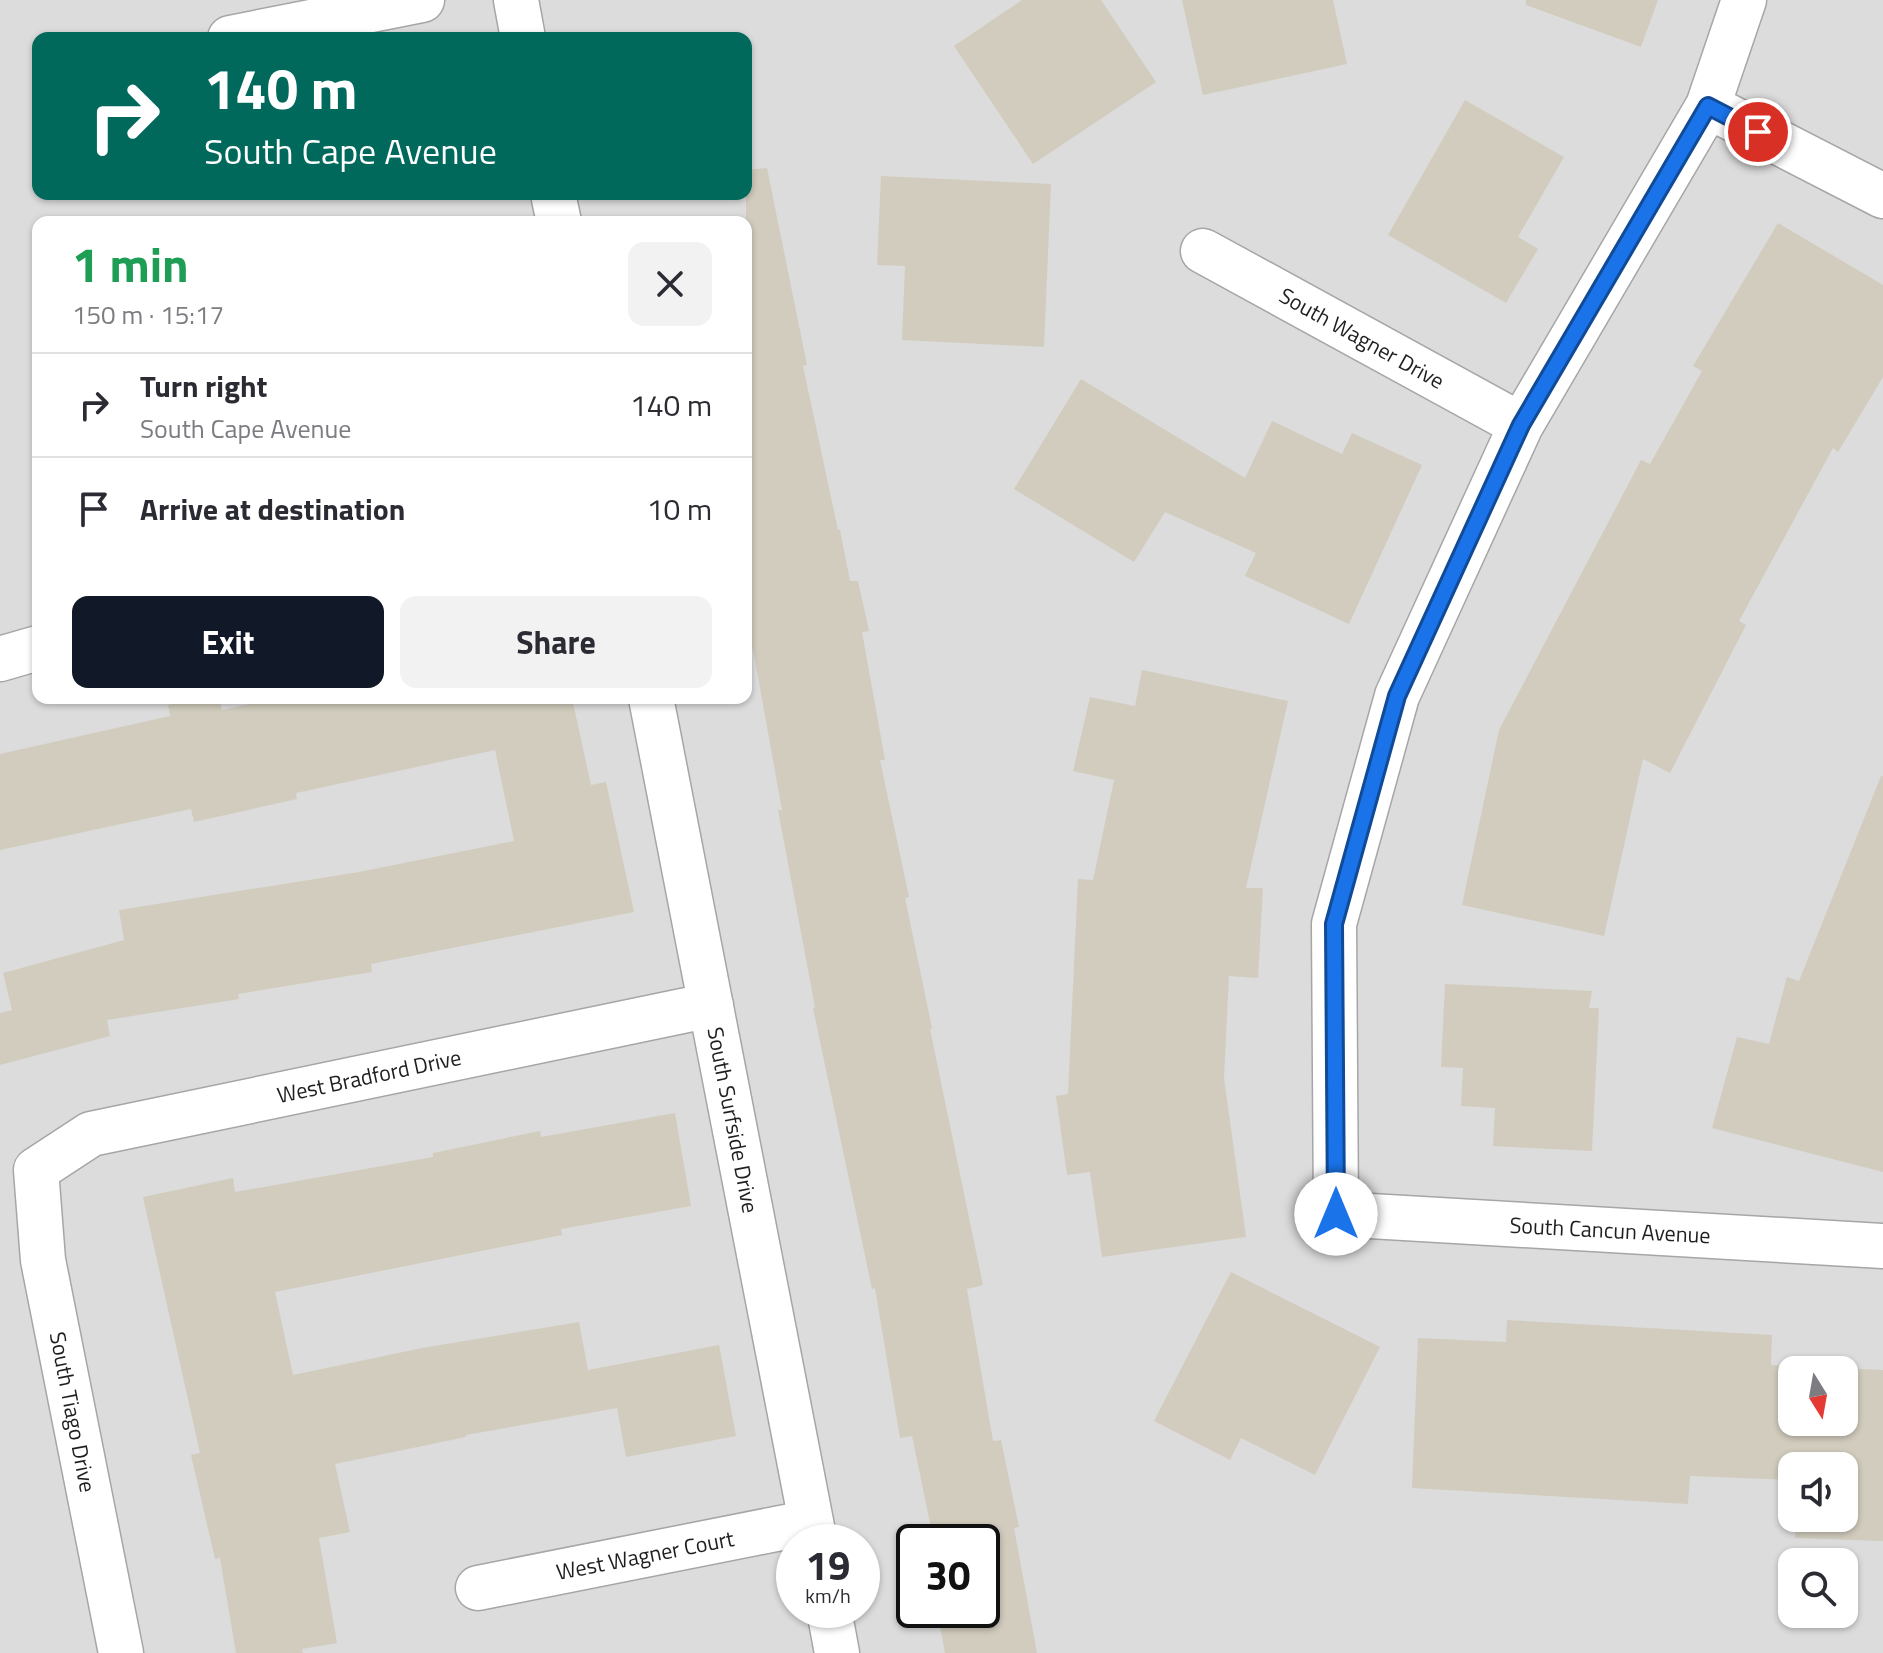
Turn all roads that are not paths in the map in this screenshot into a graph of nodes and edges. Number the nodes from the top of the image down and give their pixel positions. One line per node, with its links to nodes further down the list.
1 (422, 0): 4 (street)
2 (516, 0): 5 (street)
3 (1744, 0): 6 (street)
4 (260, 32)
5 (522, 32)
6 (1708, 106): 7 (street); 9 (street)
7 (1883, 196)
8 (1203, 251): 9 (street, South Wagner Drive)
9 (1521, 425): 15 (street, South Cancun Avenue)
10 (32, 650): 11 (street)
11 (0, 659)
12 (652, 704): 13 (street, South Surfside Drive)
13 (711, 1005): 14 (street, West Bradford Drive); 16 (street, South Surfside Drive)
14 (36, 1170): 20 (street, South Tiago Drive)
15 (1883, 1246)
16 (811, 1524)
17 (776, 1538): 18 (street, West Wagner Court)
18 (478, 1588)
19 (832, 1628): 21 (street)
20 (121, 1653)
21 (837, 1653)

